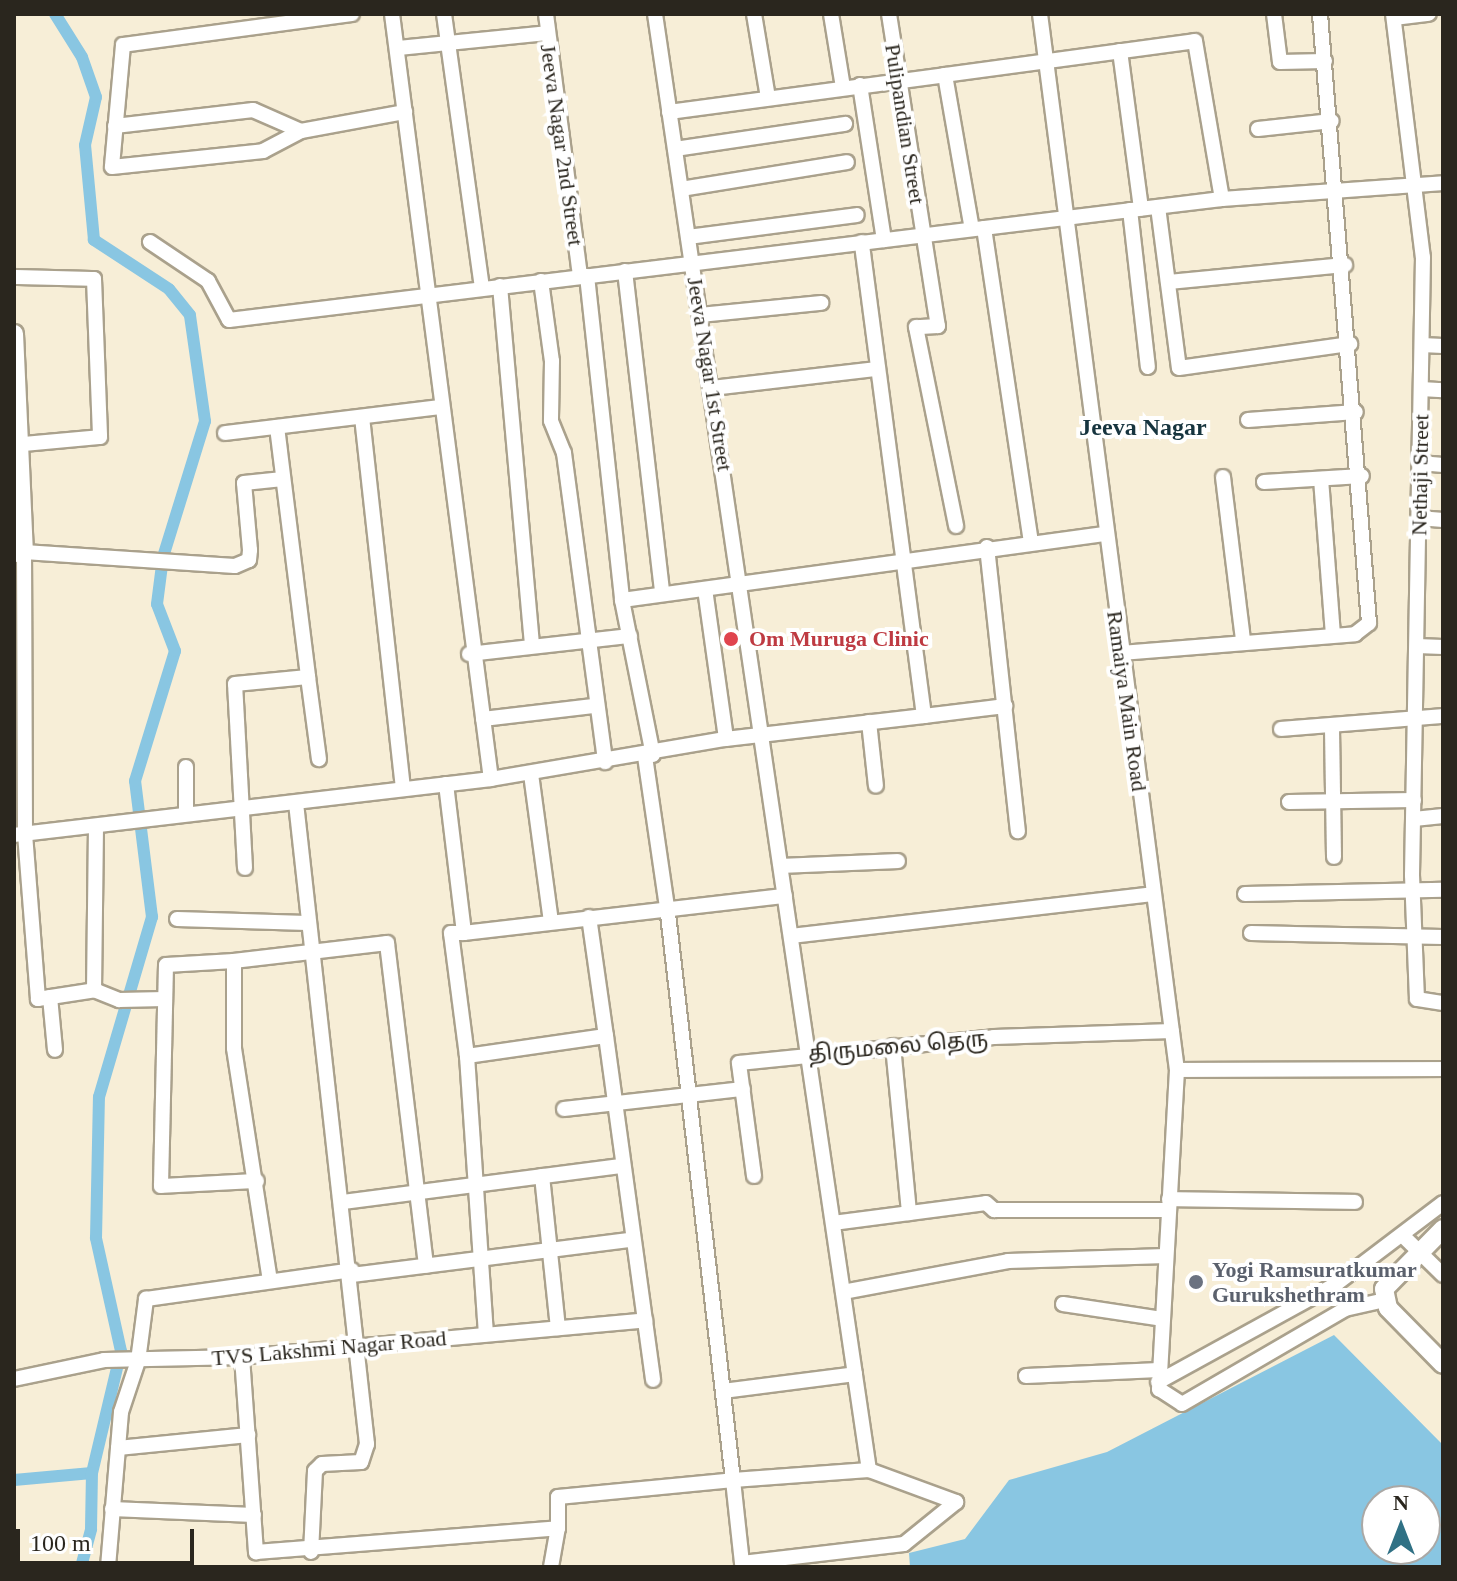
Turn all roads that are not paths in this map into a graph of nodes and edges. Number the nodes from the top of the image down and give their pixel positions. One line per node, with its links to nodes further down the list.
1 (352, 14): 29 (street)
2 (392, 14): 16 (street)
3 (444, 14): 15 (street)
4 (546, 14): 14 (street, Jeeva Nagar 2nd Street)
5 (655, 14): 26 (street, Jeeva Nagar 1st Street)
6 (754, 14): 24 (street)
7 (831, 14): 23 (street)
8 (889, 14): 21 (street, Pulipandian Street)
9 (1040, 14): 18 (street, Ramaiya Main Road)
10 (1274, 14): 19 (street)
11 (1320, 14): 19 (street)
12 (1429, 14): 13 (street)
13 (1393, 16): 35 (street, Nethaji Street)
14 (547, 33): 15 (street); 52 (street, Jeeva Nagar 2nd Street)
15 (449, 43): 16 (street); 57 (street)
16 (398, 48): 25 (street)
17 (1120, 51): 18 (street); 38 (street); 40 (street)
18 (1051, 60): 20 (street); 42 (street, Ramaiya Main Road)
19 (1325, 61): 27 (street)
20 (945, 75): 21 (street); 43 (street)
21 (899, 79): 22 (street); 44 (street, Pulipandian Street)
22 (860, 85): 23 (street); 46 (street)
23 (843, 87): 24 (street)
24 (768, 98): 26 (street)
25 (405, 112): 31 (street); 58 (street)
26 (669, 112): 32 (street, Jeeva Nagar 1st Street)
27 (1332, 121): 30 (street); 37 (street)
28 (845, 124): 32 (street)
29 (115, 126): 31 (street); 31 (street)
30 (1258, 129)
31 (301, 131)
32 (675, 149): 36 (street, Jeeva Nagar 1st Street)
33 (847, 162): 36 (street)
34 (1443, 183): 35 (street)
35 (1417, 185): 37 (street); 63 (street, Nethaji Street)
36 (681, 189): 45 (street, Jeeva Nagar 1st Street)
37 (1340, 194): 38 (street); 50 (street)
38 (1222, 199): 39 (street)
39 (1158, 207): 40 (street); 55 (street)
40 (1136, 209): 42 (street); 65 (street)
41 (857, 215): 45 (street)
42 (1065, 218): 43 (street); 87 (street, Ramaiya Main Road)
43 (978, 228): 44 (street); 88 (street)
44 (922, 235): 46 (street); 86 (street, Pulipandian Street)
45 (688, 237): 49 (street, Jeeva Nagar 1st Street)
46 (884, 240): 48 (street)
47 (150, 242): 58 (street)
48 (862, 242): 49 (street); 66 (street)
49 (692, 263): 51 (street); 60 (street, Jeeva Nagar 1st Street)
50 (1345, 265): 55 (street); 62 (street)
51 (625, 271): 52 (street); 94 (street)
52 (583, 276): 54 (street); 95 (street, Jeeva Nagar 2nd Street)
53 (14, 277): 76 (street)
54 (541, 281): 56 (street); 98 (street)
55 (1168, 282): 62 (street)
56 (500, 286): 57 (street); 100 (street)
57 (482, 288): 58 (street)
58 (426, 296): 70 (street)
59 (821, 303): 60 (street)
60 (700, 315): 67 (street, Jeeva Nagar 1st Street)
61 (14, 334): 76 (street)
62 (1350, 344): 71 (street)
63 (1422, 345): 64 (street); 68 (street, Nethaji Street)
64 (1443, 346)
65 (1148, 367)
66 (875, 369): 67 (street); 91 (street)
67 (712, 388): 92 (street, Jeeva Nagar 1st Street)
68 (1421, 389): 69 (street); 77 (street, Nethaji Street)
69 (1443, 390)
70 (441, 407): 72 (street); 104 (street)
71 (1356, 412): 73 (street); 79 (street)
72 (362, 417): 74 (street); 125 (street)
73 (1248, 420)
74 (277, 427): 75 (street); 81 (street)
75 (225, 433)
76 (16, 444): 90 (street)
77 (1420, 463): 78 (street); 84 (street, Nethaji Street)
78 (1443, 465)
79 (1362, 476): 82 (street); 96 (street)
80 (1223, 477): 99 (street)
81 (283, 479): 90 (street); 105 (street)
82 (1321, 479): 83 (street); 96 (street)
83 (1264, 482)
84 (1419, 518): 85 (street); 101 (street, Nethaji Street)
85 (1443, 520)
86 (956, 526)
87 (1105, 534): 88 (street); 103 (street, Ramaiya Main Road)
88 (1031, 542): 89 (street)
89 (987, 547): 91 (street); 107 (street)
90 (19, 552): 136 (street)
91 (905, 565): 92 (street); 109 (street)
92 (743, 582): 93 (street); 115 (street, Jeeva Nagar 1st Street)
93 (705, 589): 94 (street); 116 (street)
94 (662, 593): 95 (street)
95 (622, 600): 97 (street, Jeeva Nagar 2nd Street)
96 (1333, 635): 99 (street)
97 (630, 636): 98 (street); 117 (street, Jeeva Nagar 2nd Street)
98 (586, 639): 100 (street); 106 (street)
99 (1243, 641): 103 (street)
100 (532, 645): 104 (street)
101 (1417, 646): 102 (street); 108 (street, Nethaji Street)
102 (1443, 647)
103 (1121, 653): 143 (street, Ramaiya Main Road)
104 (469, 654): 111 (street)
105 (308, 677): 118 (street); 130 (street)
106 (593, 706): 111 (street); 119 (street)
107 (1005, 706): 109 (street); 135 (street)
108 (1416, 715): 110 (street); 114 (street); 126 (street, Nethaji Street)
109 (924, 716): 112 (street)
110 (1443, 716)
111 (483, 719): 122 (street)
112 (869, 722): 115 (street); 124 (street)
113 (1281, 729): 114 (street)
114 (1332, 729): 127 (street)
115 (762, 734): 116 (street); 139 (street, Jeeva Nagar 1st Street)
116 (726, 739): 117 (street)
117 (649, 756): 119 (street); 146 (street, Jeeva Nagar 2nd Street)
118 (319, 759)
119 (605, 762): 121 (street)
120 (186, 767): 131 (street)
121 (531, 774): 122 (street); 149 (street)
122 (491, 779): 123 (street)
123 (446, 784): 125 (street); 151 (street)
124 (876, 786)
125 (403, 788): 129 (street)
126 (1414, 800): 127 (street); 133 (street, Nethaji Street)
127 (1335, 801): 128 (street); 137 (street)
128 (1289, 802)
129 (296, 803): 130 (street); 150 (street)
130 (240, 807): 131 (street); 140 (street)
131 (186, 812): 134 (street)
132 (1443, 816): 133 (street)
133 (1414, 819): 142 (street, Nethaji Street)
134 (96, 827): 136 (street); 158 (street)
135 (1018, 831)
136 (20, 835): 159 (street)
137 (1334, 857)
138 (898, 861): 139 (street)
139 (781, 866): 145 (street, Jeeva Nagar 1st Street)
140 (245, 868)
141 (1443, 890): 142 (street)
142 (1415, 891): 144 (street); 154 (street, Nethaji Street)
143 (1153, 894): 153 (street); 162 (street, Ramaiya Main Road)
144 (1245, 894)
145 (785, 896): 146 (street); 153 (street, Jeeva Nagar 1st Street)
146 (668, 914): 147 (street); 171 (street, Jeeva Nagar 2nd Street)
147 (589, 917): 149 (street); 163 (street)
148 (177, 919): 150 (street)
149 (551, 922): 151 (street)
150 (307, 923): 156 (street)
151 (464, 933): 167 (street)
152 (1251, 933): 154 (street)
153 (791, 936): 166 (street, Jeeva Nagar 1st Street)
154 (1416, 937): 155 (street); 161 (street, Nethaji Street)
155 (1443, 937)
156 (314, 953): 157 (street); 179 (street); 180 (street)
157 (234, 961): 160 (street); 177 (street)
158 (96, 990): 159 (street); 160 (street)
159 (50, 997): 165 (street)
160 (165, 999): 177 (street)
161 (1443, 1003)
162 (1172, 1031): 164 (street, திருமலை தெரு); 169 (street, Ramaiya Main Road)
163 (606, 1036): 167 (street); 172 (street)
164 (893, 1046): 166 (street, திருமலை தெரு); 184 (street)
165 (55, 1050)
166 (808, 1053): 170 (street, திருமலை தெரு); 185 (street, Jeeva Nagar 1st Street)
167 (467, 1056): 178 (street)
168 (1443, 1069): 169 (street)
169 (1177, 1070): 183 (street, Ramaiya Main Road)
170 (743, 1089): 171 (street); 176 (street, திருமலை தெரு)
171 (689, 1094): 172 (street); 212 (street, Jeeva Nagar 2nd Street)
172 (612, 1103): 173 (street); 174 (street)
173 (564, 1109)
174 (619, 1166): 175 (street); 187 (street)
175 (542, 1176): 178 (street); 189 (street)
176 (754, 1176)
177 (257, 1181): 195 (street)
178 (481, 1184): 179 (street); 191 (street)
179 (422, 1192): 180 (street); 192 (street)
180 (343, 1202): 193 (street)
181 (1355, 1202): 183 (street)
182 (1443, 1203): 188 (street)
183 (1169, 1204): 184 (street); 190 (street, Ramaiya Main Road)
184 (909, 1213): 185 (street)
185 (833, 1223): 196 (street, Jeeva Nagar 1st Street)
186 (1443, 1229): 188 (street)
187 (629, 1240): 189 (street); 200 (street)
188 (1410, 1243): 194 (street); 197 (street); 211 (street)
189 (549, 1251): 191 (street); 201 (street)
190 (1166, 1256): 196 (street); 199 (street, Ramaiya Main Road)
191 (482, 1260): 192 (street); 202 (street)
192 (426, 1266): 193 (street)
193 (352, 1273): 195 (street); 203 (street)
194 (1443, 1275)
195 (270, 1281): 205 (street)
196 (843, 1292): 207 (street, Jeeva Nagar 1st Street)
197 (1385, 1300): 206 (street); 211 (street)
198 (1063, 1304): 199 (street)
199 (1162, 1319): 211 (street, Ramaiya Main Road)
200 (645, 1320): 201 (street, TVS Lakshmi Nagar Road); 210 (street)
201 (558, 1328): 202 (street, TVS Lakshmi Nagar Road)
202 (486, 1334): 203 (street, TVS Lakshmi Nagar Road)
203 (361, 1346): 204 (street, TVS Lakshmi Nagar Road); 221 (street)
204 (242, 1357): 205 (street, TVS Lakshmi Nagar Road); 213 (street)
205 (138, 1361): 209 (street, TVS Lakshmi Nagar Road); 214 (street)
206 (1443, 1364)
207 (855, 1374): 212 (street); 215 (street, Jeeva Nagar 1st Street)
208 (1026, 1376): 211 (street)
209 (14, 1379)
210 (653, 1380)
211 (1160, 1385)
212 (723, 1391): 216 (street, Jeeva Nagar 2nd Street)
213 (248, 1435): 214 (street); 218 (street)
214 (118, 1448): 217 (street)
215 (869, 1470): 216 (street); 222 (street)
216 (733, 1480): 219 (street); 222 (street, Jeeva Nagar 2nd Street)
217 (112, 1509): 218 (street); 223 (street)
218 (254, 1515): 220 (street)
219 (558, 1528): 221 (street); 225 (street)
220 (256, 1552): 221 (street); 224 (street)
221 (311, 1552)
222 (742, 1565)
223 (108, 1567)
224 (262, 1567)
225 (552, 1567)

